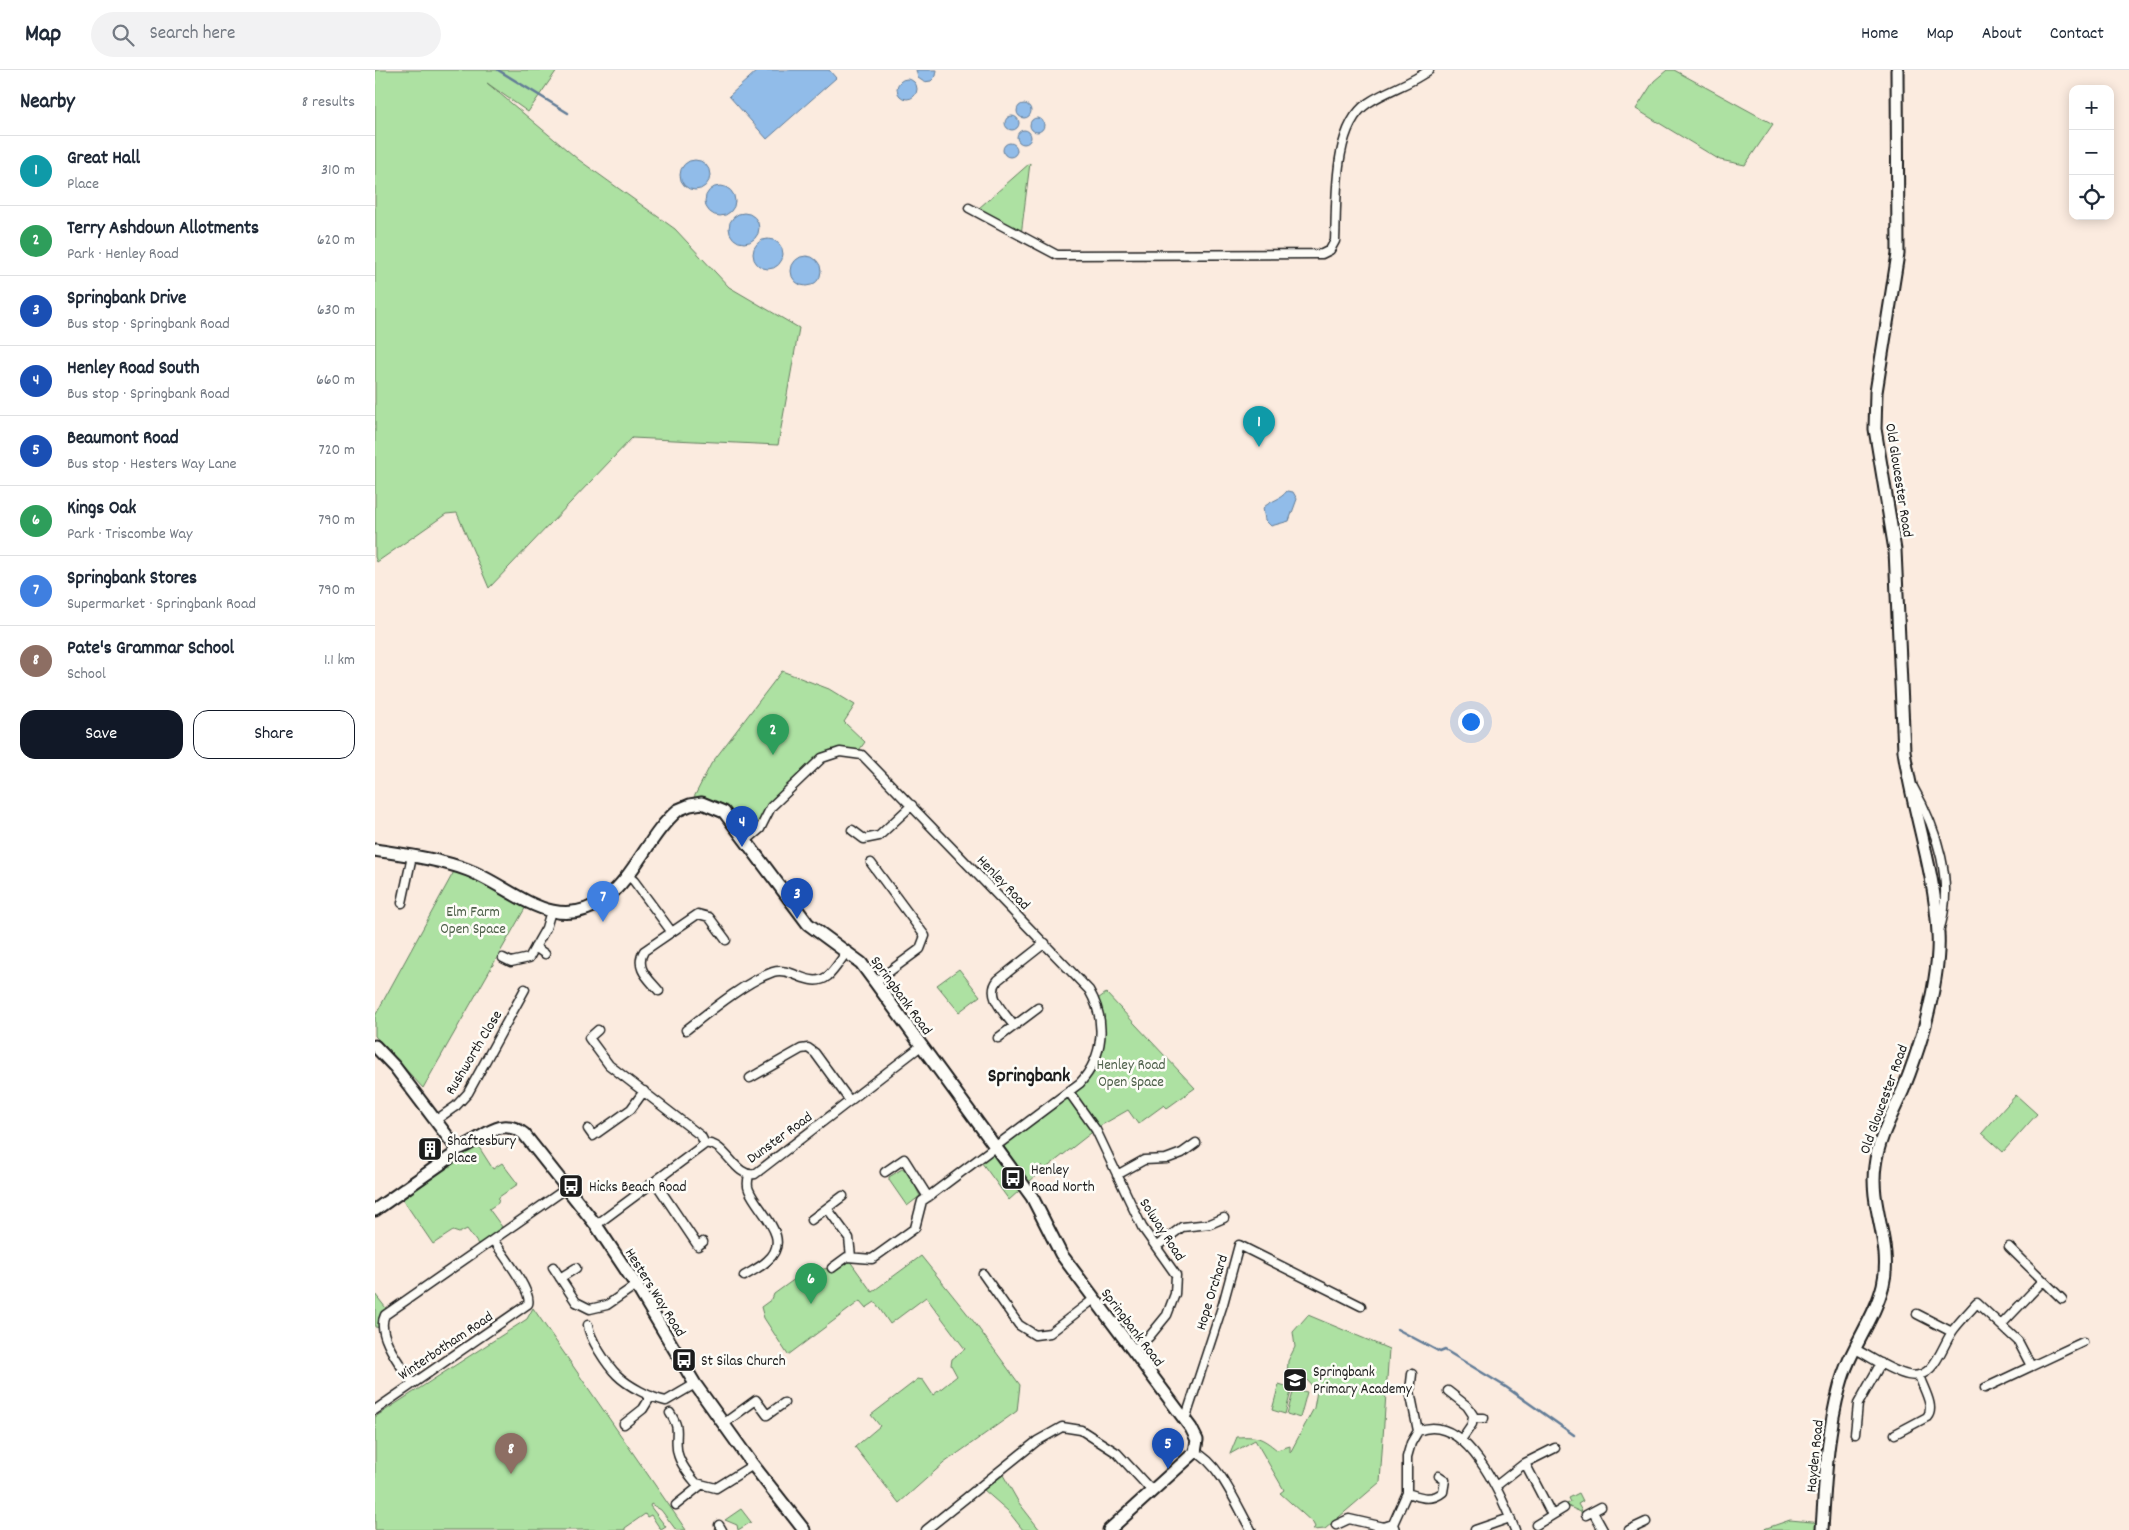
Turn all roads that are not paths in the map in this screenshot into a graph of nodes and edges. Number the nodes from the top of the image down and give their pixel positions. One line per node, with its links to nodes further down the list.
1 (1429, 70): 3 (street)
2 (1897, 70): 73 (street, Old Gloucester Road)
3 (969, 208)
4 (911, 806): 5 (street); 6 (street, Henley Road); 15 (street, Henley Road)
5 (852, 830)
6 (747, 840): 10 (street, Springbank Road); 17 (street, Springbank Road)
7 (375, 850): 8 (street, Springbank Road)
8 (412, 856): 11 (street); 12 (street, Springbank Road)
9 (871, 862): 20 (street)
10 (627, 875): 12 (street, Springbank Road); 13 (street)
11 (402, 903)
12 (551, 911): 16 (street)
13 (671, 931): 14 (street); 22 (street)
14 (726, 940)
15 (1045, 943): 24 (street); 32 (street, Henley Road)
16 (535, 947): 18 (street); 19 (street)
17 (847, 952): 20 (street, Springbank Road); 26 (street)
18 (545, 954)
19 (503, 958)
20 (875, 982): 29 (street, Springbank Road)
21 (525, 989): 34 (street, Rushworth Close)
22 (659, 991)
23 (1037, 1008): 24 (street)
24 (1014, 1026): 27 (street)
25 (598, 1030): 31 (street, Dunster Road)
26 (686, 1030)
27 (998, 1038)
28 (375, 1046): 34 (street)
29 (921, 1046): 33 (street, Dunster Road); 38 (street, Springbank Road)
30 (750, 1078): 33 (street)
31 (644, 1091): 35 (street); 36 (street, Dunster Road)
32 (1069, 1092): 38 (street, Henley Road); 42 (street, Solway Road)
33 (850, 1101): 41 (street, Dunster Road)
34 (436, 1120): 39 (street)
35 (588, 1129)
36 (705, 1144): 41 (street, Dunster Road); 43 (street)
37 (1196, 1144): 42 (street)
38 (995, 1146): 46 (street, Henley Road); 65 (street, Springbank Road)
39 (457, 1148): 44 (street, Hesters Way Road); 48 (street, Hesters Way Road)
40 (885, 1172): 46 (street)
41 (749, 1175): 61 (street)
42 (1117, 1175): 54 (street, Solway Road)
43 (655, 1182): 51 (street); 53 (street)
44 (567, 1188): 51 (street, Hesters Way Road); 52 (street)
45 (843, 1196): 47 (street)
46 (928, 1197): 56 (street)
47 (827, 1208): 50 (street); 56 (street)
48 (375, 1210)
49 (1224, 1218): 54 (street)
50 (811, 1220)
51 (596, 1225): 64 (street, Hesters Way Road)
52 (493, 1240): 79 (street); 79 (street, Winterbotham Road)
53 (703, 1242)
54 (1157, 1246): 74 (street, Solway Road)
55 (2009, 1247): 63 (street)
56 (851, 1257): 59 (street)
57 (553, 1267): 62 (street)
58 (576, 1268): 62 (street)
59 (832, 1268)
60 (983, 1274): 65 (street)
61 (744, 1276)
62 (560, 1278): 64 (street)
63 (2043, 1280): 66 (street); 70 (street)
64 (636, 1286): 80 (street, Hesters Way Road)
65 (1093, 1299): 74 (street, Springbank Road)
66 (2062, 1299)
67 (1361, 1306): 90 (street, Hope Orchard)
68 (1917, 1314): 71 (street)
69 (588, 1324): 84 (street)
70 (2001, 1325): 71 (street); 76 (street)
71 (1952, 1332): 78 (street)
72 (2083, 1342): 76 (street)
73 (1855, 1349): 75 (street); 81 (street, Old Gloucester Road)
74 (1132, 1351): 90 (street, Springbank Road)
75 (1881, 1363): 78 (street); 94 (street)
76 (2031, 1366): 82 (street)
77 (1412, 1374): 93 (street)
78 (1919, 1375): 95 (street)
79 (413, 1384): 86 (street, Winterbotham Road)
80 (695, 1384): 84 (street); 92 (street, Hesters Way Road)
81 (1840, 1385): 123 (street, Hayden Road)
82 (1985, 1388)
83 (1448, 1391): 88 (street)
84 (651, 1396): 91 (street)
85 (784, 1403): 92 (street)
86 (375, 1410)
87 (669, 1413): 102 (street)
88 (1474, 1418): 89 (street); 96 (street)
89 (1484, 1418)
90 (1185, 1420): 98 (street, Springbank Road)
91 (624, 1424)
92 (723, 1424): 100 (street, Hesters Way Road)
93 (1418, 1431): 96 (street); 105 (street)
94 (1855, 1434)
95 (1895, 1434)
96 (1461, 1440): 103 (street)
97 (1555, 1448): 99 (street)
98 (1195, 1452): 104 (street); 118 (street)
99 (1525, 1463): 103 (street); 109 (street)
100 (753, 1465): 102 (street); 115 (street, Hesters Way Road)
101 (1446, 1478): 105 (street)
102 (701, 1485): 106 (street)
103 (1496, 1486): 110 (street)
104 (1152, 1491): 116 (street); 117 (street)
105 (1407, 1493): 114 (street)
106 (676, 1505)
107 (1601, 1507): 121 (street)
108 (1564, 1508): 109 (street)
109 (1552, 1515): 113 (street)
110 (1510, 1518): 119 (street); 120 (street)
111 (1646, 1522): 122 (street)
112 (1336, 1525): 114 (street)
113 (1536, 1525)
114 (1394, 1527)
115 (804, 1530)
116 (926, 1530)
117 (1109, 1530)
118 (1251, 1530)
119 (1472, 1530)
120 (1515, 1530)
121 (1603, 1530)
122 (1629, 1530)
123 (1822, 1530)

